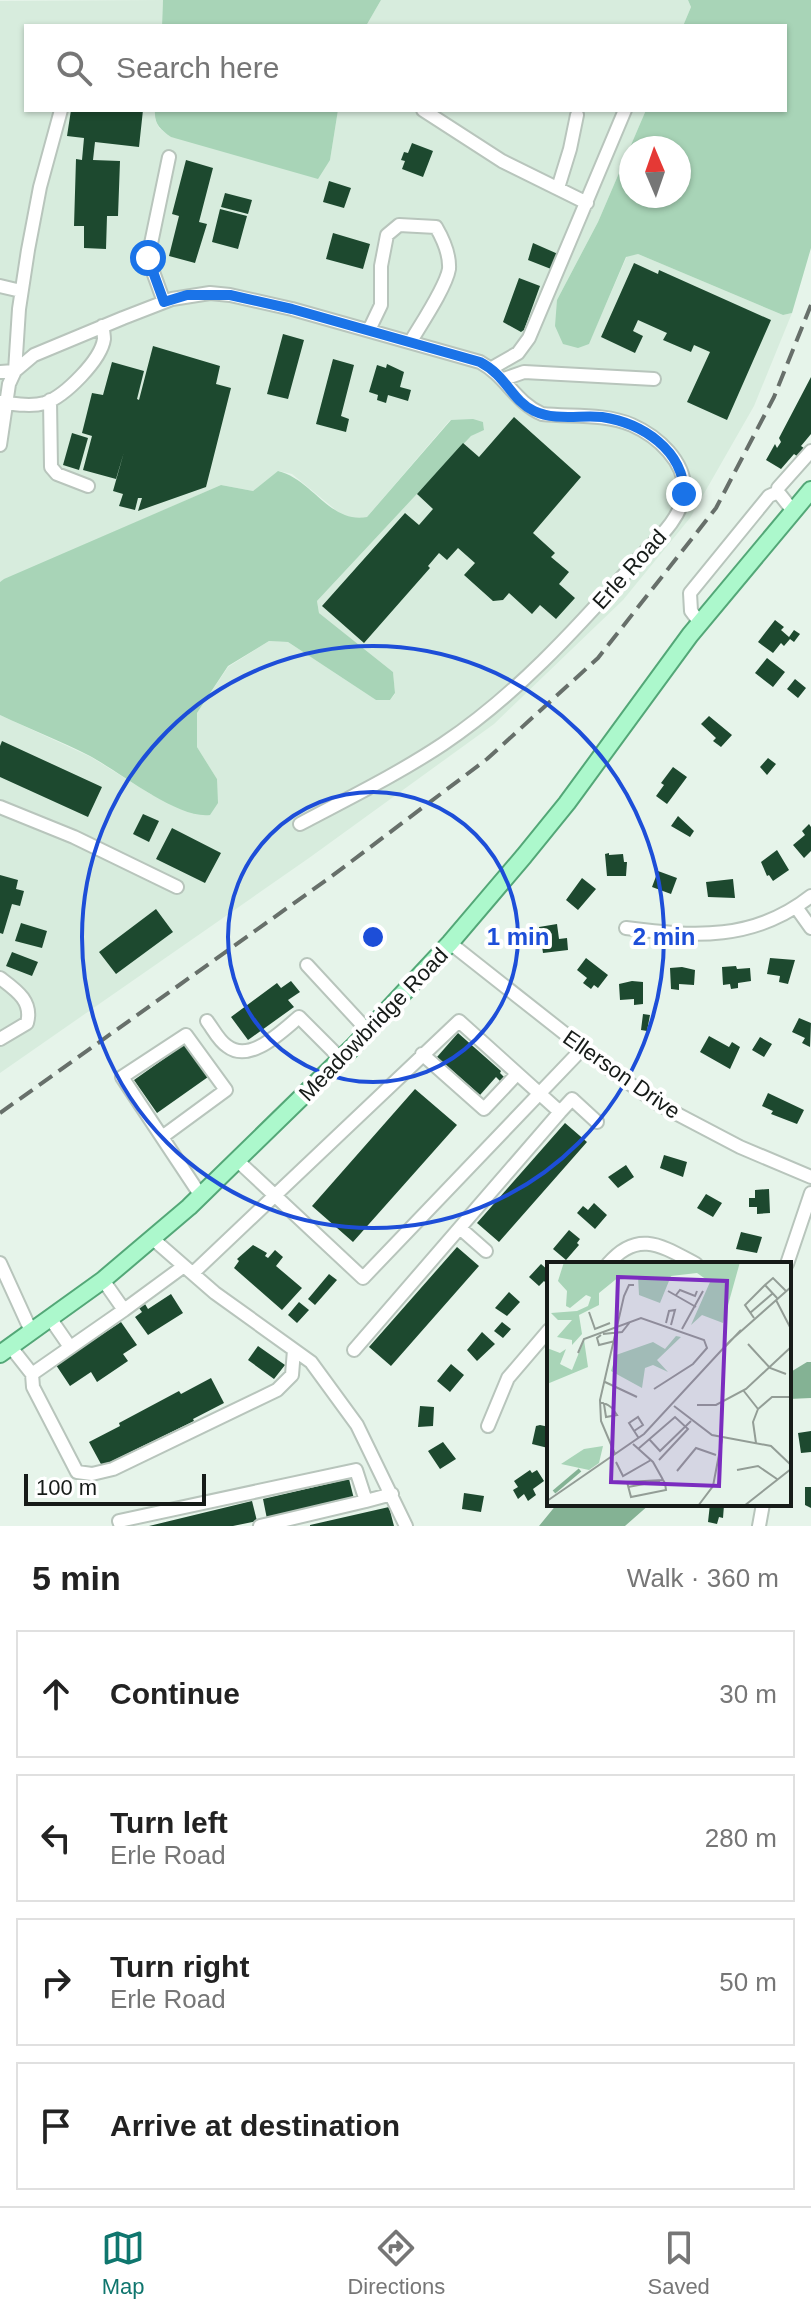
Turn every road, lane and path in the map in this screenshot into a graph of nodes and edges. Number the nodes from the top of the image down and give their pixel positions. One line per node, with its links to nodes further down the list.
1 (60, 112): 9 (street)
2 (574, 112): 6 (street)
3 (624, 112): 7 (street)
4 (436, 113): 6 (street)
5 (169, 157): 10 (street)
6 (558, 188): 7 (street)
7 (587, 203): 14 (street)
8 (0, 286): 9 (street)
9 (21, 291): 15 (street)
10 (164, 302): 11 (street, Erle Road); 12 (street, Erle Road)
11 (102, 326): 15 (street, Erle Road); 19 (street)
12 (369, 330): 13 (street, Erle Road); 13 (street)
13 (411, 341): 14 (street, Erle Road)
14 (492, 368): 17 (street, Erle Road)
15 (15, 371): 16 (street); 20 (street)
16 (0, 372)
17 (504, 379): 18 (street); 29 (street, Erle Road)
18 (654, 379)
19 (50, 400): 20 (street); 23 (street)
20 (3, 402): 21 (street)
21 (0, 445)
22 (811, 451): 25 (street)
23 (88, 486)
24 (811, 490): 26 (main road, Meadowbridge Road)
25 (778, 492): 26 (street); 27 (street)
26 (793, 511): 27 (main road, Meadowbridge Road)
27 (700, 623): 35 (main road, Meadowbridge Road)
28 (0, 807): 30 (street)
29 (300, 824)
30 (177, 887)
31 (811, 896): 32 (street)
32 (796, 907): 33 (street); 34 (street)
33 (626, 928)
34 (811, 928)
35 (450, 943): 39 (main road, Meadowbridge Road); 41 (street, Ellerson Drive)
36 (307, 965): 39 (street)
37 (0, 978): 40 (street)
38 (207, 1021): 43 (street)
39 (368, 1031): 43 (main road, Meadowbridge Road)
40 (0, 1039)
41 (583, 1048): 45 (street); 50 (street, Ellerson Drive)
42 (422, 1054): 44 (street); 44 (street); 53 (street)
43 (341, 1059): 49 (main road, Meadowbridge Road)
44 (517, 1074): 45 (street)
45 (539, 1094): 46 (street); 53 (street)
46 (560, 1112): 47 (street); 54 (street)
47 (597, 1122)
48 (162, 1137): 48 (street); 52 (street)
49 (239, 1162): 52 (main road, Meadowbridge Road); 53 (street)
50 (811, 1177)
51 (811, 1193): 59 (street)
52 (201, 1196): 55 (main road, Meadowbridge Road)
53 (275, 1196): 61 (street)
54 (461, 1229): 56 (street); 70 (street)
55 (153, 1239): 61 (street); 62 (main road, Meadowbridge Road)
56 (486, 1251)
57 (610, 1262): 58 (street)
58 (692, 1262)
59 (788, 1262)
60 (0, 1263): 65 (street)
61 (188, 1269): 63 (street); 69 (street)
62 (103, 1280): 63 (street); 64 (main road, Meadowbridge Road)
63 (124, 1310): 67 (street)
64 (50, 1318): 65 (main road, Meadowbridge Road); 67 (street)
65 (31, 1331): 68 (main road, Meadowbridge Road)
66 (547, 1332): 72 (street)
67 (70, 1347): 71 (street)
68 (5, 1350): 71 (street)
69 (294, 1350): 71 (street); 73 (street)
70 (354, 1350)
71 (32, 1374)
72 (488, 1426)
73 (392, 1494): 74 (street); 78 (street)
74 (366, 1501): 76 (street); 77 (street)
75 (763, 1506): 79 (street)
76 (121, 1526)
77 (260, 1526)
78 (406, 1526)
79 (759, 1526)

